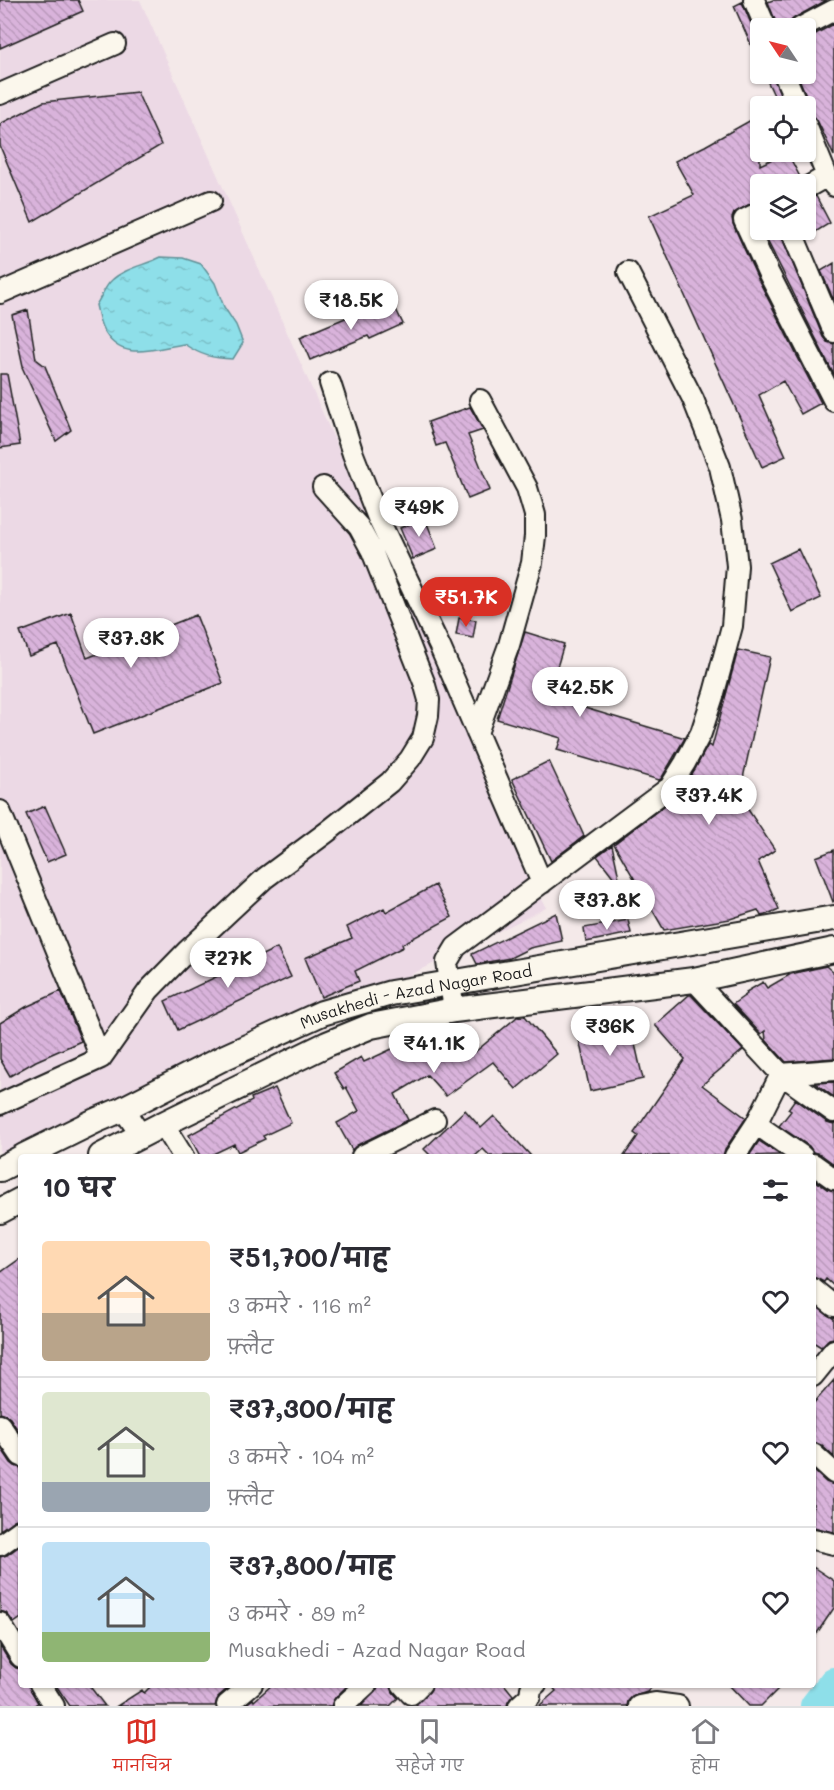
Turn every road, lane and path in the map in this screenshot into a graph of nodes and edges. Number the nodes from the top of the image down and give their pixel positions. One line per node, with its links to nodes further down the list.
1 (754, 0): 3 (street)
2 (834, 10): 4 (street)
3 (762, 18)
4 (816, 20)
5 (116, 44): 6 (street)
6 (0, 94)
7 (816, 148): 8 (street)
8 (830, 181)
9 (212, 201): 15 (street)
10 (750, 217): 11 (street)
11 (750, 233)
12 (753, 240): 19 (street)
13 (795, 240): 16 (street)
14 (628, 272): 23 (street)
15 (0, 293)
16 (834, 332)
17 (330, 383): 21 (street)
18 (480, 400): 21 (street)
19 (834, 401)
20 (323, 487): 29 (street)
21 (477, 733): 23 (street)
22 (0, 811): 29 (street)
23 (542, 883): 27 (street)
24 (834, 918): 27 (main road, Musakhedi - Azad Nagar Road)
25 (834, 950): 26 (main road)
26 (694, 980): 28 (main road); 31 (street)
27 (450, 983): 28 (street); 33 (main road, Musakhedi - Azad Nagar Road)
28 (454, 1010): 36 (main road)
29 (101, 1058): 32 (street)
30 (834, 1070): 31 (street)
31 (781, 1074): 34 (street); 37 (street)
32 (0, 1104)
33 (123, 1109): 38 (street); 39 (main road, Musakhedi - Azad Nagar Road)
34 (834, 1112)
35 (435, 1120): 42 (street)
36 (163, 1124): 38 (main road); 41 (street)
37 (756, 1124): 43 (street); 44 (street)
38 (141, 1135): 40 (main road)
39 (28, 1154)
40 (105, 1154)
41 (182, 1154)
42 (366, 1154)
43 (736, 1154)
44 (799, 1154)
45 (18, 1159): 47 (main road, Musakhedi - Azad Nagar Road)
46 (816, 1166): 48 (street)
47 (0, 1169)
48 (834, 1179)
49 (18, 1202): 50 (main road)
50 (0, 1211)
51 (816, 1291): 52 (street)
52 (834, 1306)
53 (0, 1425): 54 (street)
54 (18, 1452)
55 (816, 1457): 56 (street)
56 (834, 1473)
57 (18, 1532): 60 (street)
58 (816, 1540): 59 (street)
59 (834, 1544)
60 (0, 1545)
61 (0, 1623): 62 (street)
62 (18, 1648)
63 (43, 1688): 67 (street)
64 (247, 1688): 66 (street)
65 (362, 1688): 68 (street)
66 (227, 1705)
67 (54, 1706)
68 (343, 1706)
69 (639, 1706): 70 (street)
70 (678, 1706)

